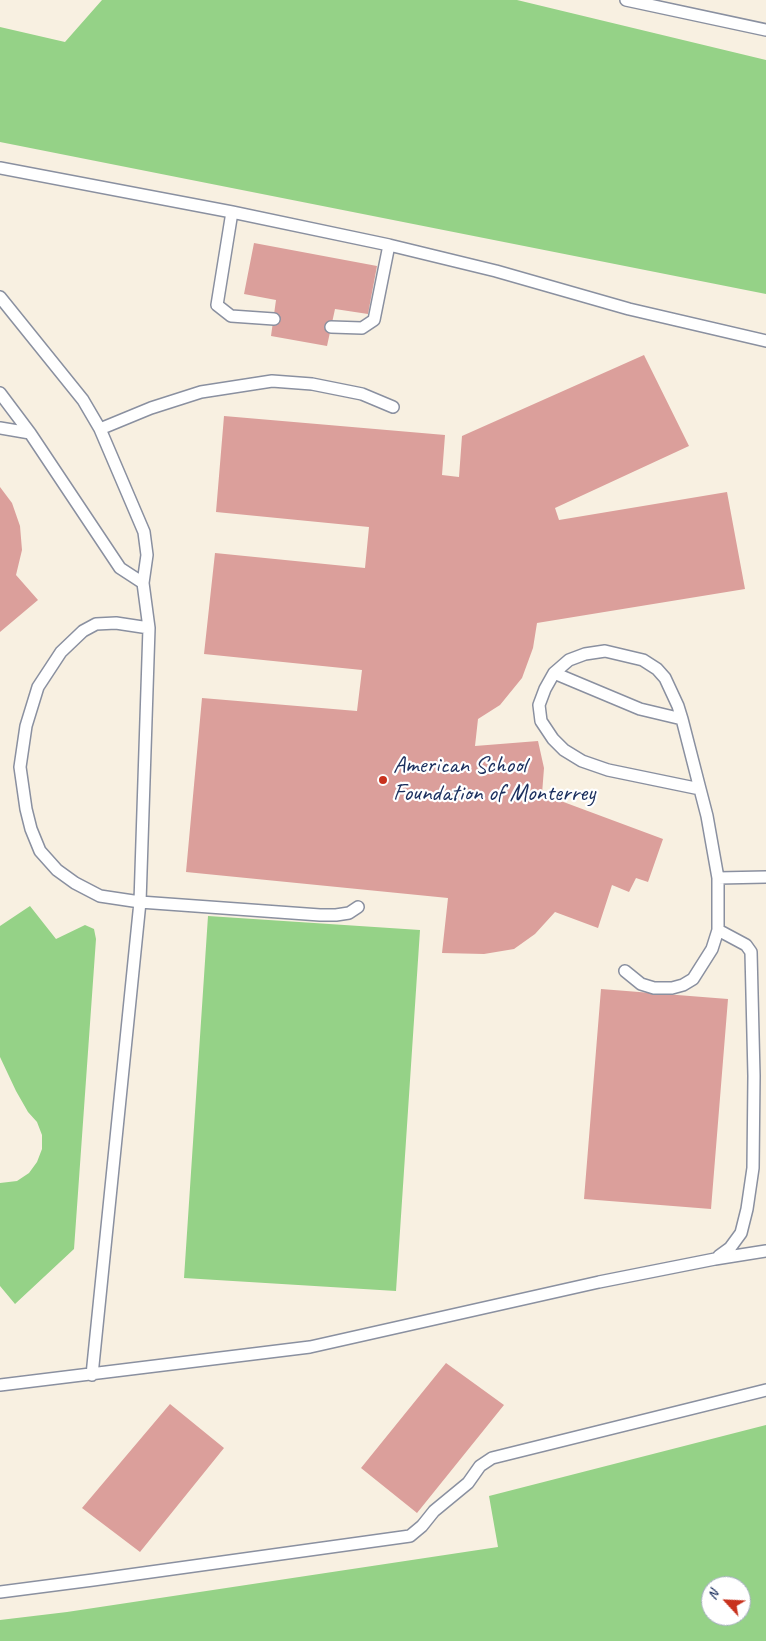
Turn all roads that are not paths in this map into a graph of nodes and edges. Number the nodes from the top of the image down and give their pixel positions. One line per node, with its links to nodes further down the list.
1 (626, 0): 2 (lane)
2 (766, 30)
3 (0, 168): 4 (lane)
4 (232, 212): 5 (lane); 7 (lane)
5 (389, 245): 8 (lane); 9 (lane)
6 (0, 297): 13 (lane)
7 (274, 319)
8 (331, 327)
9 (766, 340)
10 (0, 393): 14 (lane)
11 (393, 407): 13 (lane)
12 (0, 428): 14 (lane)
13 (100, 429): 15 (lane)
14 (30, 433): 15 (lane)
15 (143, 583): 16 (lane)
16 (149, 628): 22 (lane); 22 (lane)
17 (554, 673): 18 (lane); 18 (lane); 19 (lane)
18 (682, 719): 19 (lane)
19 (700, 789): 21 (lane)
20 (766, 877): 21 (lane)
21 (718, 878): 24 (lane)
22 (140, 902): 23 (lane); 28 (lane)
23 (358, 907)
24 (718, 930): 25 (lane); 27 (lane)
25 (625, 971)
26 (766, 1252): 27 (lane)
27 (715, 1259): 28 (lane)
28 (92, 1375): 29 (lane)
29 (0, 1385)
30 (766, 1390): 31 (lane)
31 (0, 1592)

